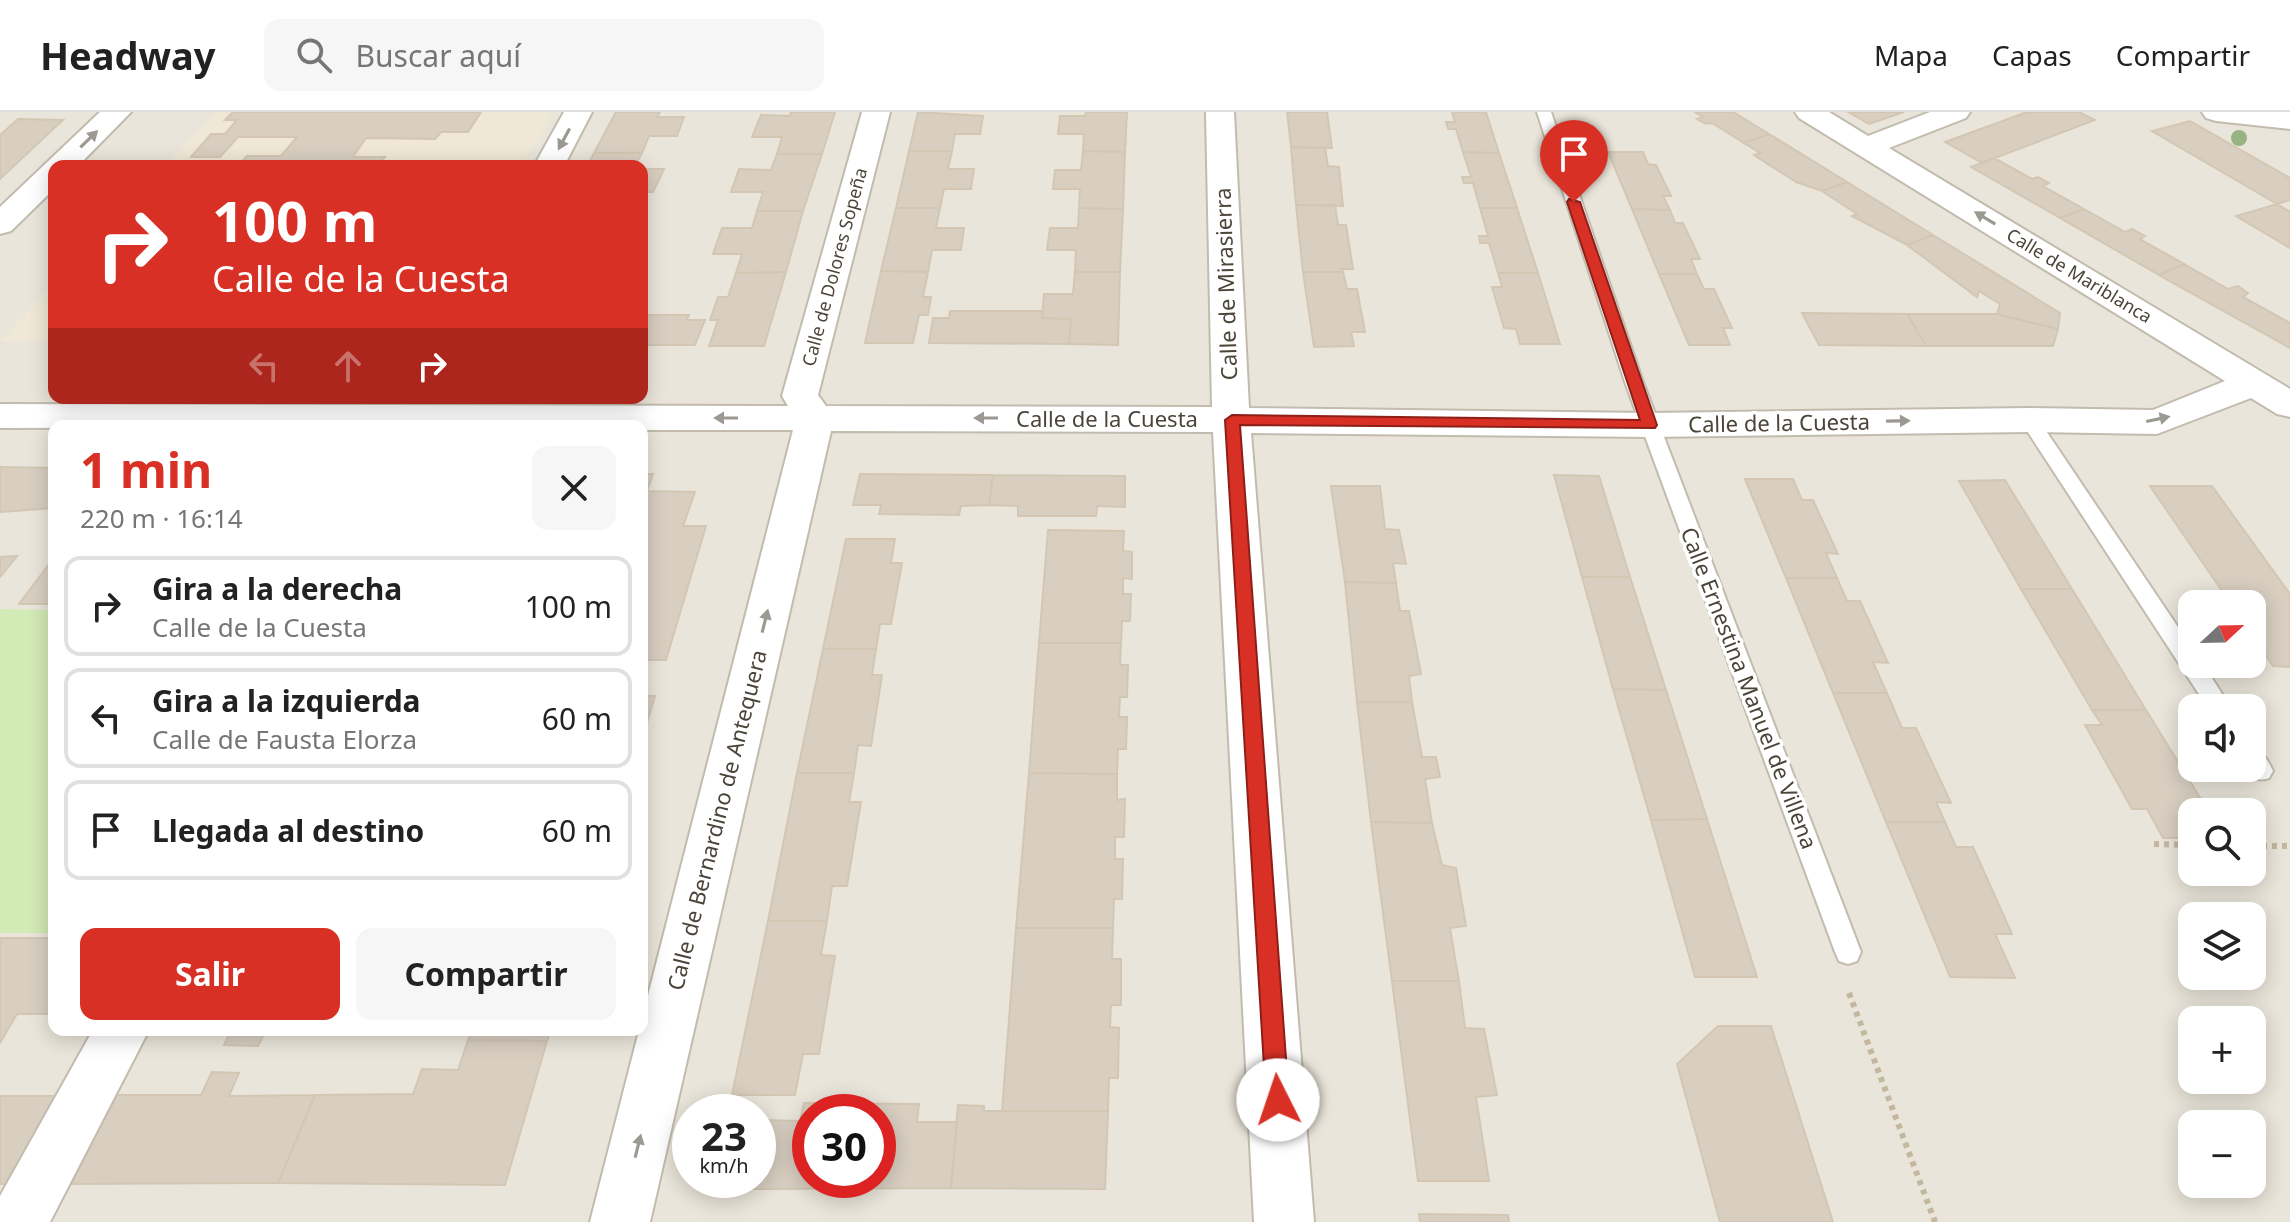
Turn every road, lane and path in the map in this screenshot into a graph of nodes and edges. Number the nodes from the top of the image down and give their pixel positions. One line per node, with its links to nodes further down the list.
1 (117, 112): 11 (street, one-way to 1)
2 (578, 112): 12 (street, one-way to 12)
3 (876, 112): 19 (street, Calle de Dolores Sopeña)
4 (1220, 112): 20 (street, Calle de Mirasierra)
5 (1544, 112): 22 (lane, Calle Ernestina Manuel de Villena)
6 (1809, 112): 10 (street, Calle de Mariblanca)
7 (1956, 112): 10 (street)
8 (2216, 112): 9 (street)
9 (2290, 120)
10 (1868, 146): 15 (street, Calle de Mariblanca, one-way to 10)
11 (67, 160)
12 (552, 160)
13 (48, 178): 14 (street)
14 (0, 224)
15 (2254, 383): 16 (street, Calle de Mariblanca); 21 (street, Calle de la Cuesta, one-way to 15)
16 (2290, 405)
17 (420, 407): 18 (street, Calle de la Cuesta); 19 (street, Calle de la Cuesta, one-way to 17)
18 (0, 416)
19 (815, 418): 20 (street, Calle de la Cuesta, one-way to 19); 32 (street, Calle de Bernardino de Antequera, one-way to 19)
20 (1232, 420): 22 (street, Calle de la Cuesta); 33 (street, Calle de Mirasierra)
21 (2029, 420): 22 (street, Calle de la Cuesta, one-way to 21); 23 (lane)
22 (1650, 425): 28 (lane, Calle Ernestina Manuel de Villena)
23 (2211, 694)
24 (2154, 844): 25 (path)
25 (2178, 845)
26 (2266, 846): 27 (path)
27 (2290, 846)
28 (1848, 952)
29 (1845, 980): 34 (path)
30 (119, 1036): 31 (street)
31 (18, 1222)
32 (620, 1222)
33 (1284, 1222)
34 (1935, 1222)

